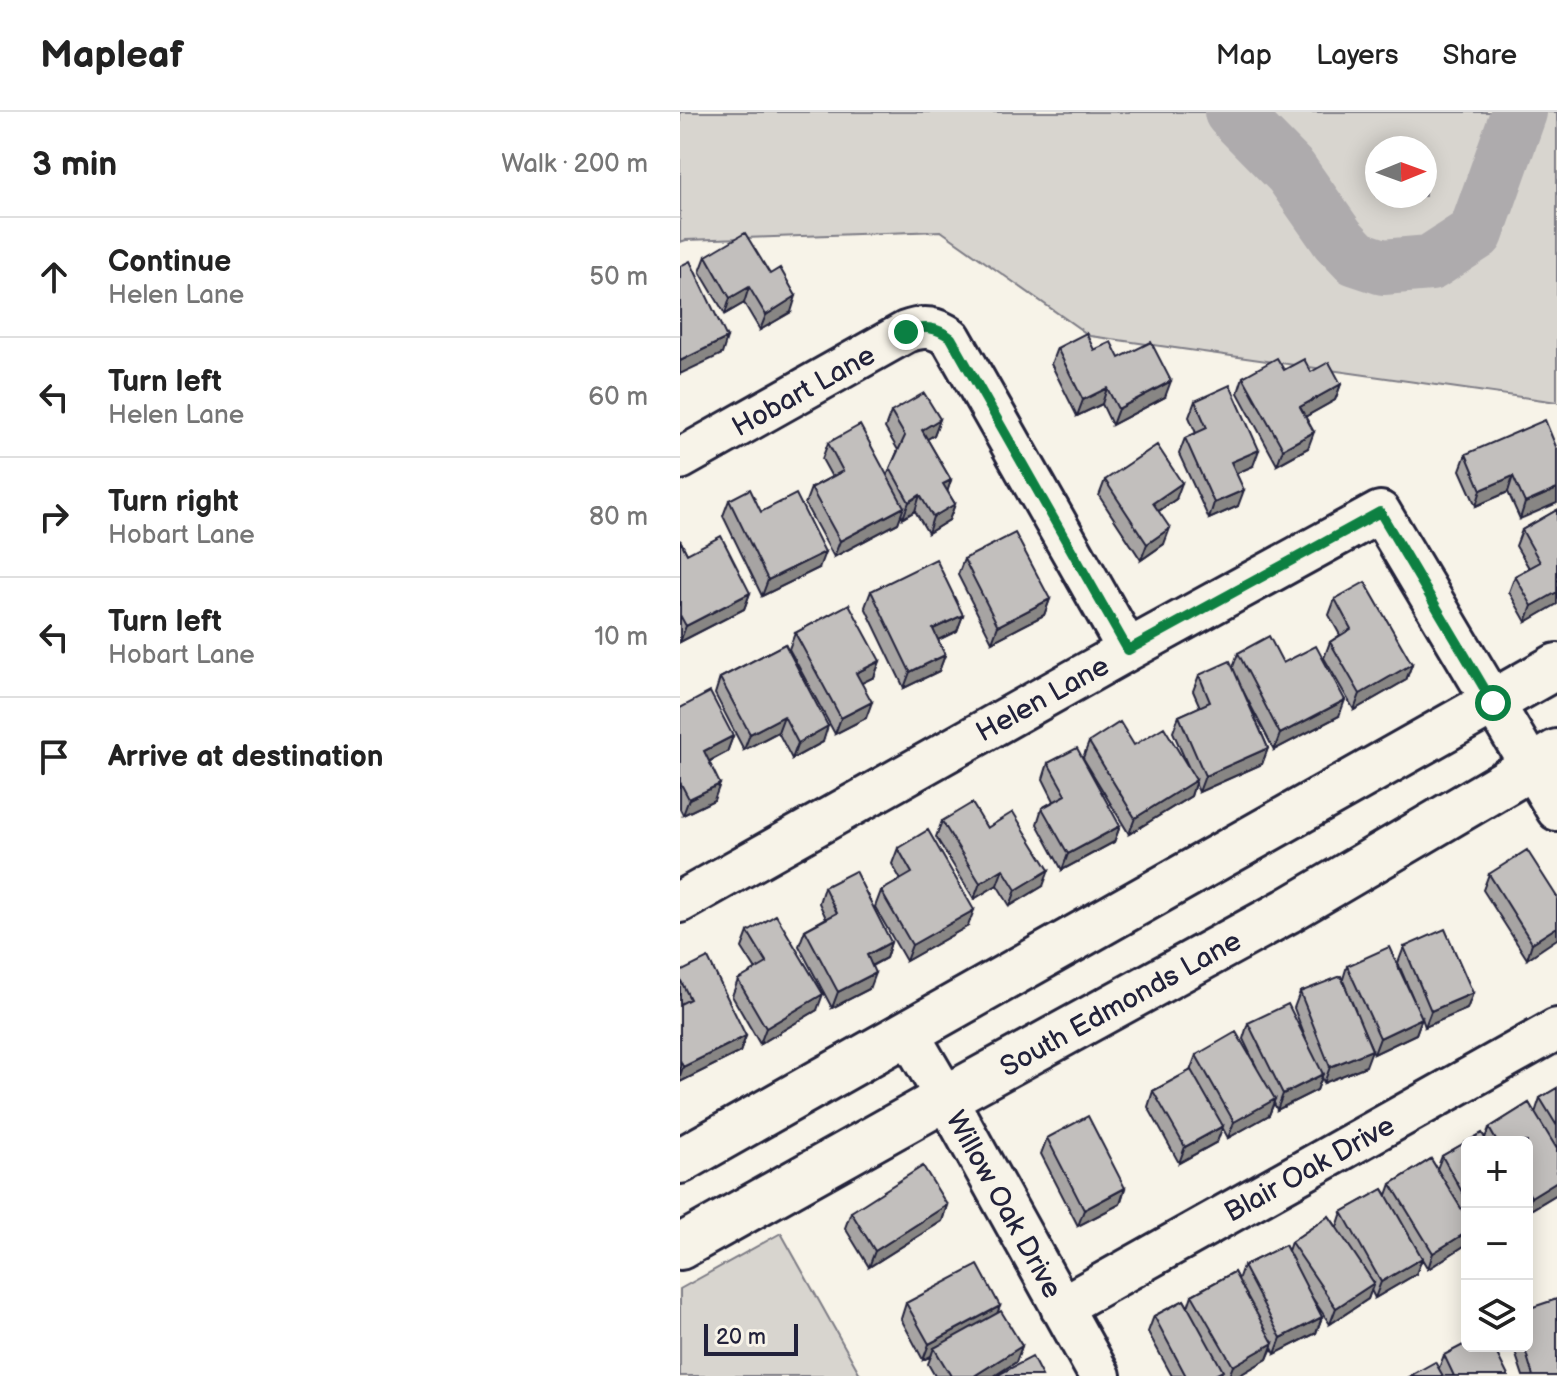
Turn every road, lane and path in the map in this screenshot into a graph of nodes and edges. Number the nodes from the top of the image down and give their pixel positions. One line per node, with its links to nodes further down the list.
1 (680, 459): 2 (street, Hobart Lane)
2 (1128, 650): 4 (street, Helen Lane); 7 (street, Helen Lane)
3 (1557, 666): 4 (main road)
4 (1493, 703): 5 (street); 9 (main road)
5 (1545, 759): 6 (street); 10 (main road, South Edmonds Lane)
6 (1557, 810)
7 (680, 902)
8 (1557, 1029): 13 (street, Blair Oak Drive)
9 (908, 1033): 10 (street, Willow Oak Drive); 11 (main road)
10 (946, 1098): 12 (main road, South Edmonds Lane); 13 (street, Willow Oak Drive)
11 (680, 1161)
12 (680, 1247)
13 (1061, 1307): 14 (street, Willow Oak Drive)
14 (1100, 1376)

